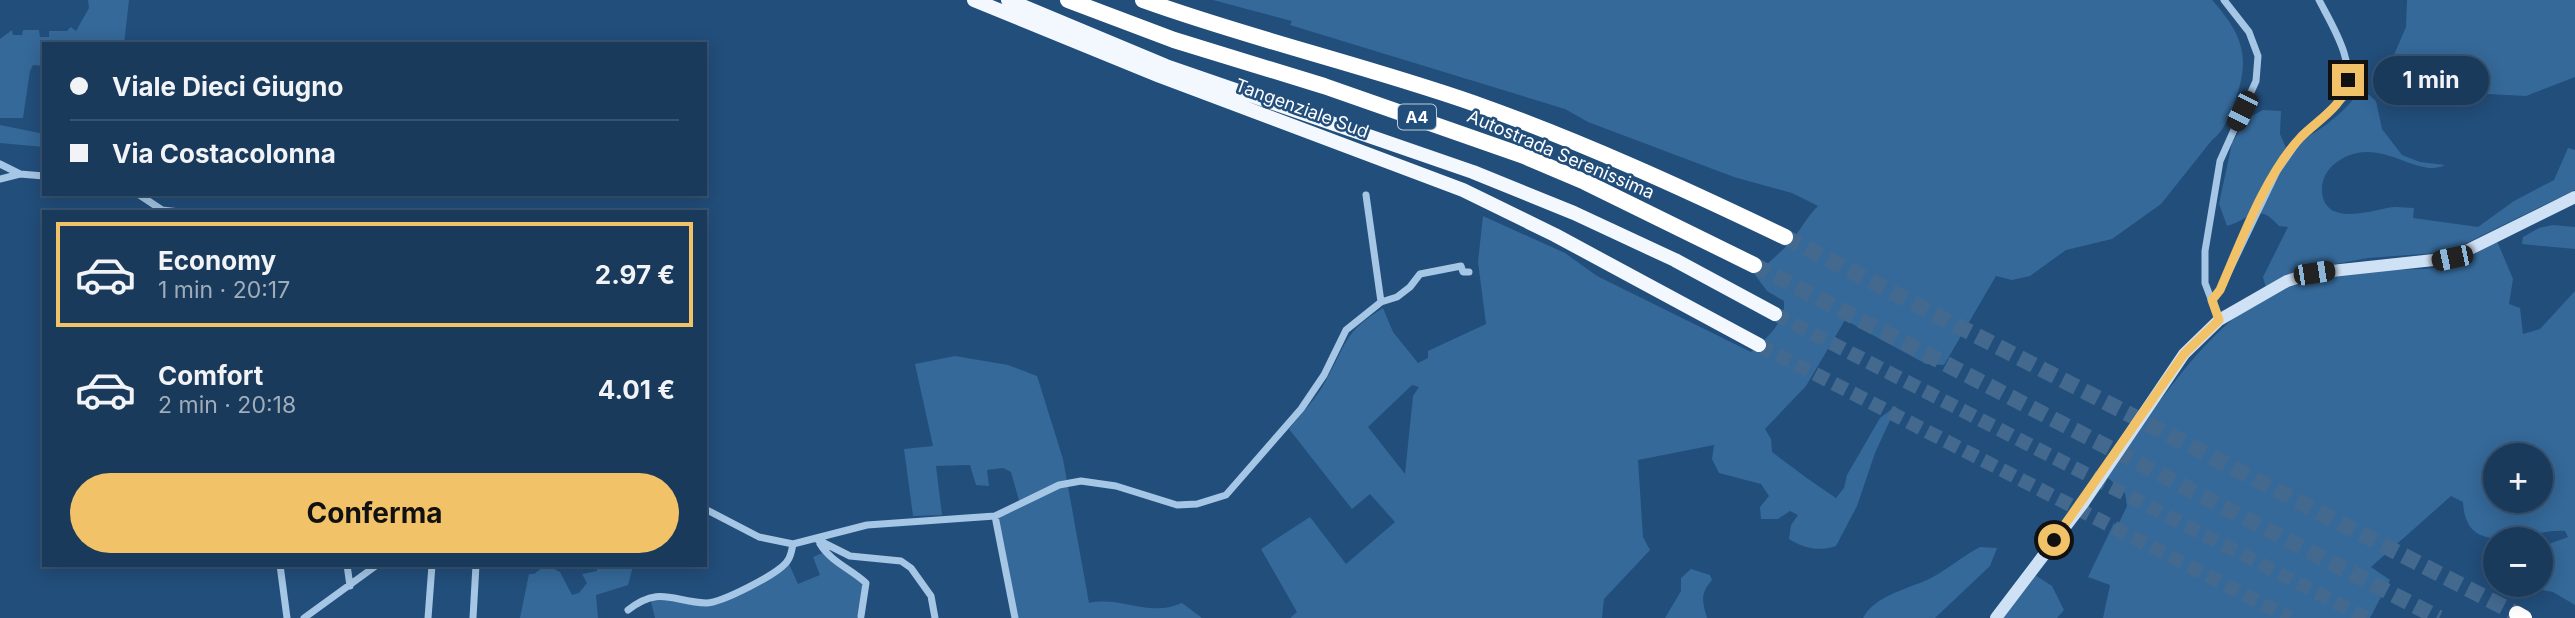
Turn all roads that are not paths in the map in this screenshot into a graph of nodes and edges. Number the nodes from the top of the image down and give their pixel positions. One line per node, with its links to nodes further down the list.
1 (974, 0): 22 (highway, Tangenziale Sud)
2 (1008, 0): 20 (highway, Tangenziale Sud)
3 (1068, 0): 16 (highway, Autostrada Serenissima / A4)
4 (1143, 0): 15 (highway, Autostrada Serenissima / A4)
5 (2224, 0): 18 (street)
6 (2319, 0): 18 (street)
7 (0, 164): 8 (street)
8 (20, 174): 9 (street); 10 (street)
9 (42, 176)
10 (0, 179)
11 (1366, 195): 19 (street)
12 (141, 196): 14 (street)
13 (2575, 197): 21 (main road)
14 (162, 210)
15 (1785, 237)
16 (1754, 265)
17 (1469, 272): 19 (street)
18 (2212, 300): 21 (street)
19 (1381, 302): 24 (street)
20 (1775, 314)
21 (2219, 320): 41 (main road)
22 (1759, 345)
23 (707, 510): 26 (street)
24 (995, 516): 25 (street); 40 (street)
25 (818, 540): 26 (street); 34 (street); 39 (street)
26 (793, 544): 33 (street)
27 (280, 567): 35 (street)
28 (347, 567): 32 (street)
29 (374, 567): 32 (street)
30 (432, 567): 37 (street)
31 (476, 567): 38 (street)
32 (350, 586): 36 (street)
33 (628, 610)
34 (860, 616)
35 (287, 618)
36 (304, 618)
37 (428, 618)
38 (472, 618)
39 (935, 618)
40 (1015, 618)
41 (1997, 618)

